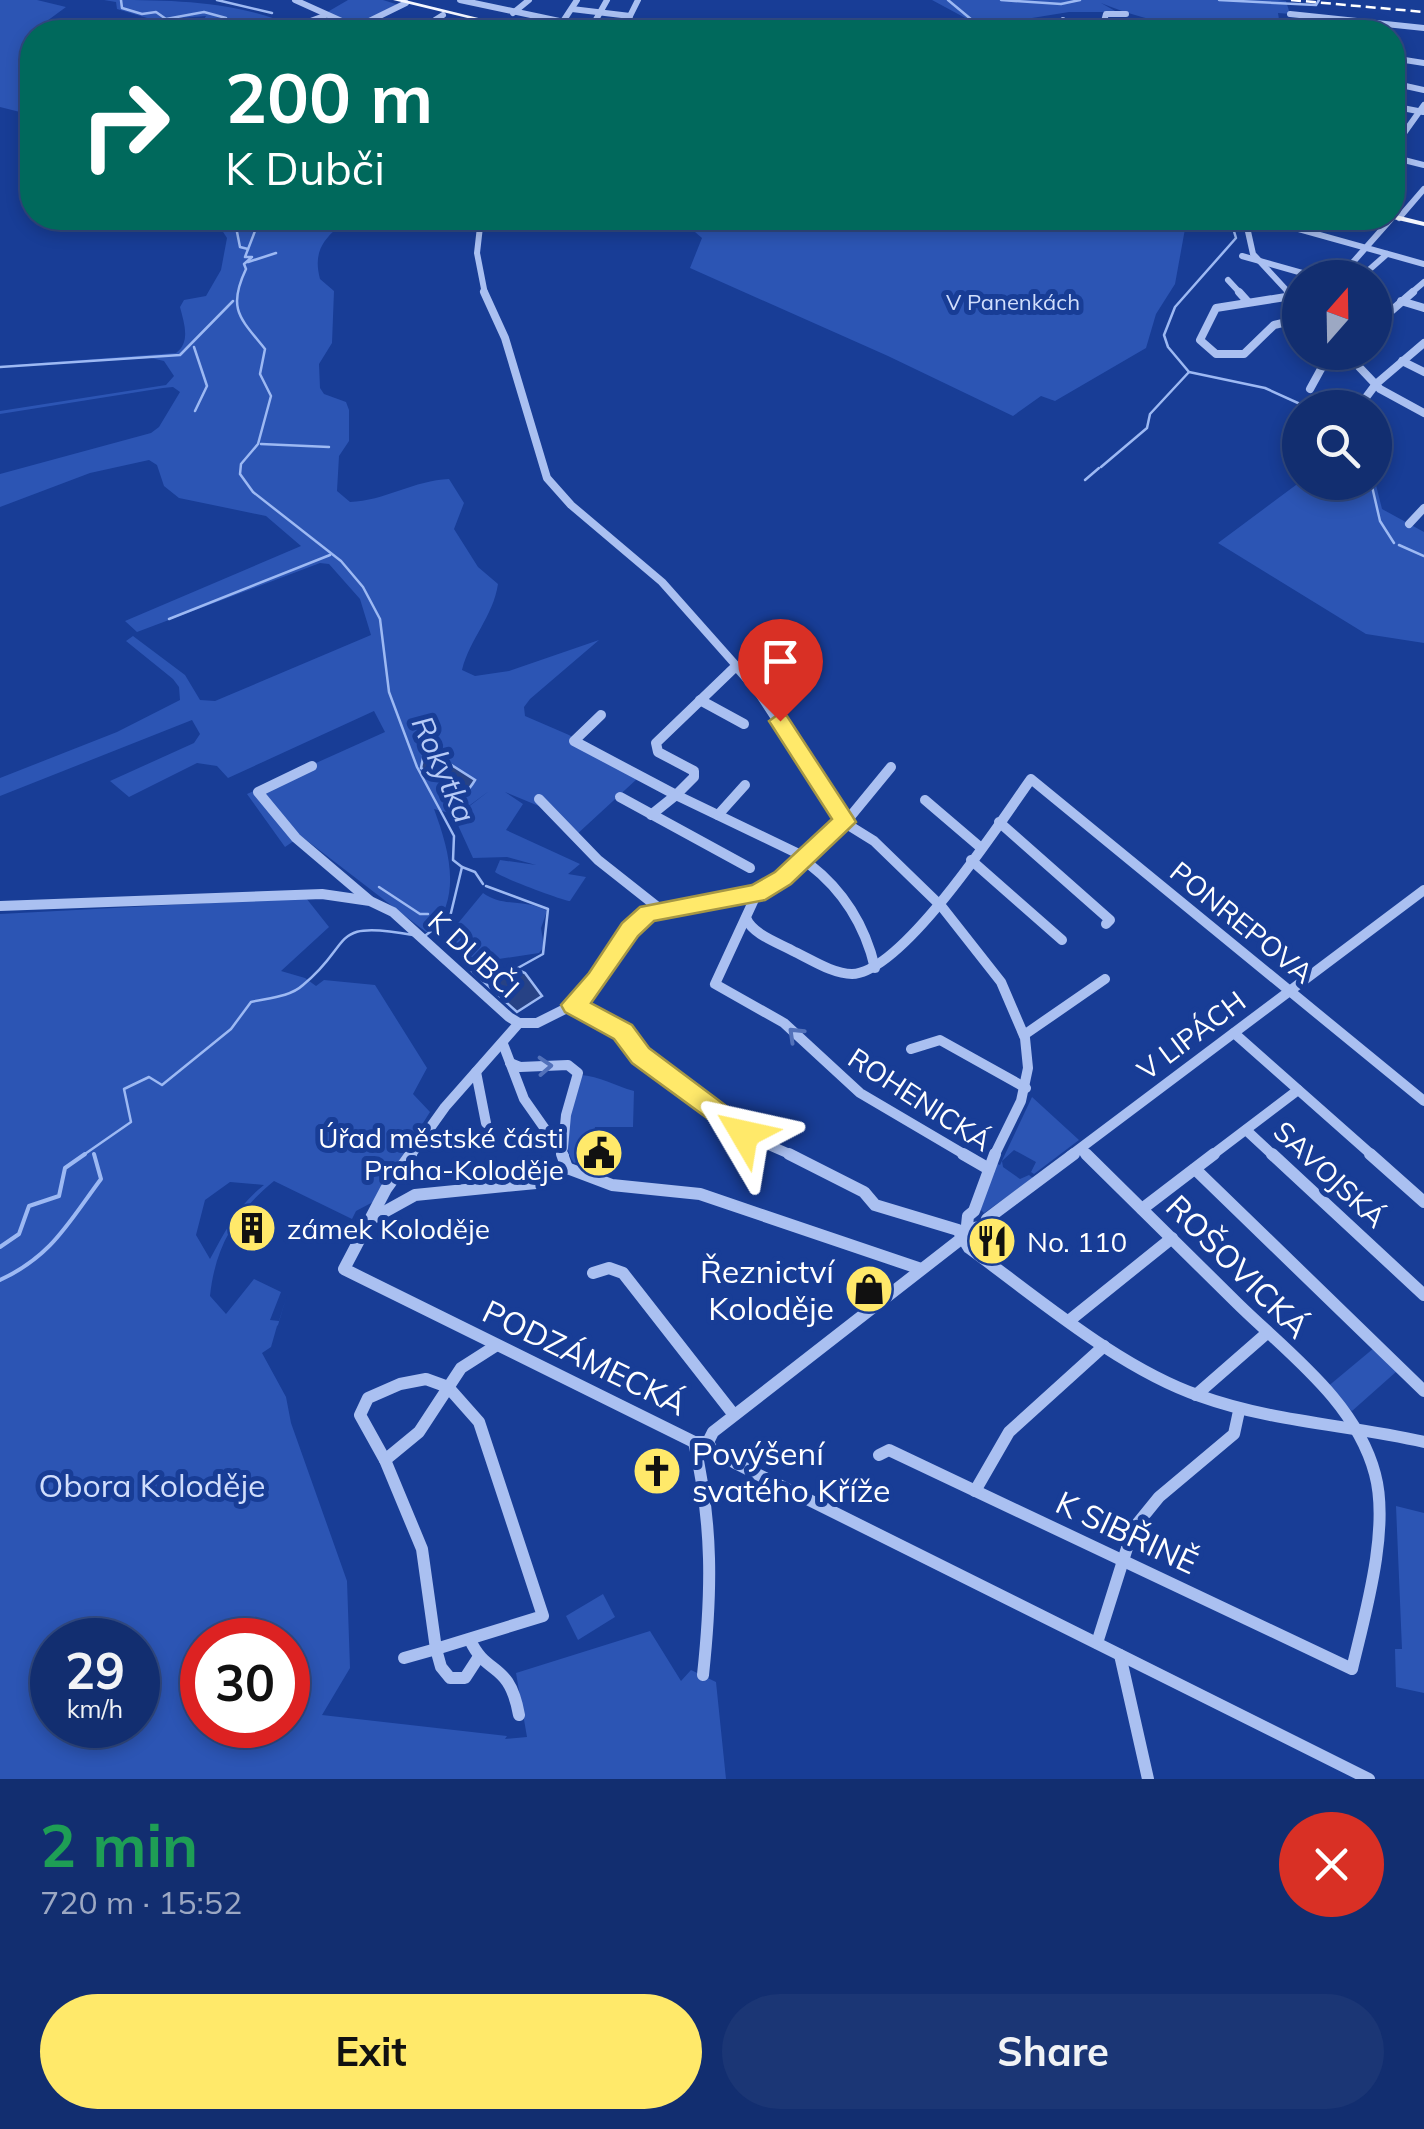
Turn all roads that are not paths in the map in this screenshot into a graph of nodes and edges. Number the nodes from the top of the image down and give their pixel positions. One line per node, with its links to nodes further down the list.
1 (309, 0): 8 (street)
2 (396, 0): 9 (main road)
3 (465, 0): 12 (street); 13 (street)
4 (529, 0): 12 (street)
5 (578, 0): 10 (street)
6 (607, 0): 11 (street)
7 (638, 0): 17 (street)
8 (298, 2): 16 (street)
9 (406, 3): 13 (main road); 21 (street)
10 (572, 8): 11 (street); 25 (street)
11 (600, 12): 17 (street); 26 (street)
12 (513, 13): 24 (street)
13 (445, 14): 22 (street); 23 (main road)
14 (1126, 14): 28 (street)
15 (1290, 14): 18 (street)
16 (325, 16): 19 (street); 20 (street)
17 (630, 16): 27 (street)
18 (1303, 16): 29 (street); 30 (street)
19 (314, 20)
20 (335, 20)
21 (371, 20)
22 (436, 20)
23 (466, 20)
24 (553, 20)
25 (565, 20)
26 (596, 20)
27 (628, 20)
28 (1104, 20)
29 (1304, 20)
30 (1349, 20)
31 (1423, 110): 32 (street)
32 (1407, 131): 33 (street); 34 (street)
33 (1405, 134)
34 (1424, 136)
35 (481, 230): 67 (street)
36 (1247, 230): 44 (street)
37 (1301, 230): 39 (street)
38 (1382, 230): 39 (street)
39 (1365, 248): 40 (street); 42 (street)
40 (1387, 254): 43 (street); 45 (street)
41 (1242, 256): 44 (street)
42 (1354, 260)
43 (1380, 260)
44 (1258, 261): 46 (street); 49 (street)
45 (1424, 264)
46 (1282, 268)
47 (1228, 280): 52 (street)
48 (1424, 282): 51 (street)
49 (1282, 286)
50 (1282, 297): 52 (street)
51 (1399, 300): 53 (street); 54 (street)
52 (1248, 302): 55 (street)
53 (1392, 307)
54 (1424, 308)
55 (1282, 323)
56 (1424, 344): 57 (street)
57 (1402, 362): 60 (street); 61 (street)
58 (1320, 370): 62 (street)
59 (1362, 370): 61 (street)
60 (1424, 372)
61 (1376, 384): 63 (street); 64 (street)
62 (1310, 389)
63 (1372, 390)
64 (1424, 414)
65 (1424, 508): 66 (street)
66 (1410, 524)
67 (736, 666): 68 (street); 80 (street)
68 (700, 700): 70 (street); 74 (street)
69 (601, 715): 74 (street)
70 (744, 724)
71 (312, 766): 88 (street)
72 (891, 767): 80 (street)
73 (745, 785): 79 (street)
74 (676, 795): 78 (street); 79 (street)
75 (620, 797): 78 (street)
76 (539, 799): 91 (street)
77 (925, 800): 82 (street)
78 (651, 815): 85 (street)
79 (718, 815): 83 (street)
80 (845, 822): 83 (street); 89 (street)
81 (999, 822): 82 (street); 93 (street); 97 (street, PONREPOVA)
82 (980, 847): 84 (street)
83 (806, 860): 87 (street); 95 (street)
84 (971, 860): 89 (street); 94 (street)
85 (750, 868)
86 (1424, 890): 97 (street, V LIPÁCH)
87 (757, 893): 91 (street); 92 (street, ROHENICKÁ)
88 (370, 901): 90 (street, K DUBČI); 99 (street, K DUBČI)
89 (941, 905): 95 (street); 101 (street)
90 (0, 906)
91 (660, 908): 98 (street, K DUBČI)
92 (746, 918): 95 (street); 115 (street, ROHENICKÁ, one-way to 92)
93 (1106, 924)
94 (1062, 940)
95 (874, 968)
96 (1105, 979): 101 (street)
97 (1292, 991): 100 (street, V LIPÁCH); 108 (street, PONREPOVA)
98 (573, 1005): 99 (street, K DUBČI); 121 (street)
99 (519, 1023): 102 (street)
100 (1234, 1033): 107 (street); 112 (street, V LIPÁCH)
101 (1024, 1035): 106 (street)
102 (503, 1044): 104 (street); 105 (street)
103 (911, 1049): 106 (street)
104 (510, 1064): 111 (street); 111 (street, one-way to 111)
105 (476, 1072): 109 (street); 120 (street)
106 (1026, 1088): 115 (street)
107 (1298, 1090): 110 (street); 116 (street)
108 (1424, 1101)
109 (486, 1123)
110 (1246, 1130): 114 (street); 125 (street, SAVOJSKÁ)
111 (562, 1148): 113 (street)
112 (1081, 1149): 117 (street, ROŠOVICKÁ); 119 (street, V LIPÁCH)
113 (567, 1168): 120 (street); 123 (street)
114 (1195, 1169): 117 (street); 131 (street)
115 (989, 1170): 118 (street)
116 (1424, 1202)
117 (1142, 1210): 122 (street, ROŠOVICKÁ)
118 (974, 1211): 119 (street); 121 (street)
119 (987, 1219): 121 (street, V LIPÁCH)
120 (367, 1222): 128 (street, PODZÁMECKÁ)
121 (968, 1231): 123 (street); 126 (street)
122 (1172, 1238): 126 (street); 127 (street, ROŠOVICKÁ)
123 (921, 1270): 134 (street)
124 (592, 1273): 134 (street)
125 (1424, 1295)
126 (1070, 1320): 129 (street)
127 (1267, 1333): 132 (street); 135 (street, ROŠOVICKÁ)
128 (497, 1344): 130 (street); 136 (street, PODZÁMECKÁ)
129 (1104, 1346): 132 (street); 140 (street)
130 (448, 1387): 139 (street); 139 (street); 142 (street)
131 (1424, 1391)
132 (1196, 1394): 133 (street)
133 (1239, 1411): 135 (street); 141 (street)
134 (734, 1415): 136 (street)
135 (1352, 1426): 137 (street); 148 (street, ROŠOVICKÁ)
136 (701, 1442): 143 (street, PODZÁMECKÁ); 149 (street)
137 (1424, 1442)
138 (878, 1455): 140 (street, K SIBŘINĚ)
139 (385, 1460): 144 (street)
140 (975, 1491): 141 (street, K SIBŘINĚ)
141 (1122, 1560): 143 (street); 148 (street, K SIBŘINĚ)
142 (470, 1640): 144 (street); 147 (street)
143 (1096, 1643): 145 (street, PODZÁMECKÁ)
144 (436, 1649): 146 (street); 147 (street)
145 (1120, 1655): 151 (street); 152 (street, PODZÁMECKÁ)
146 (404, 1658)
147 (478, 1658): 150 (street)
148 (1352, 1669)
149 (702, 1675)
150 (519, 1715)
151 (1148, 1779)
152 (1369, 1779)

